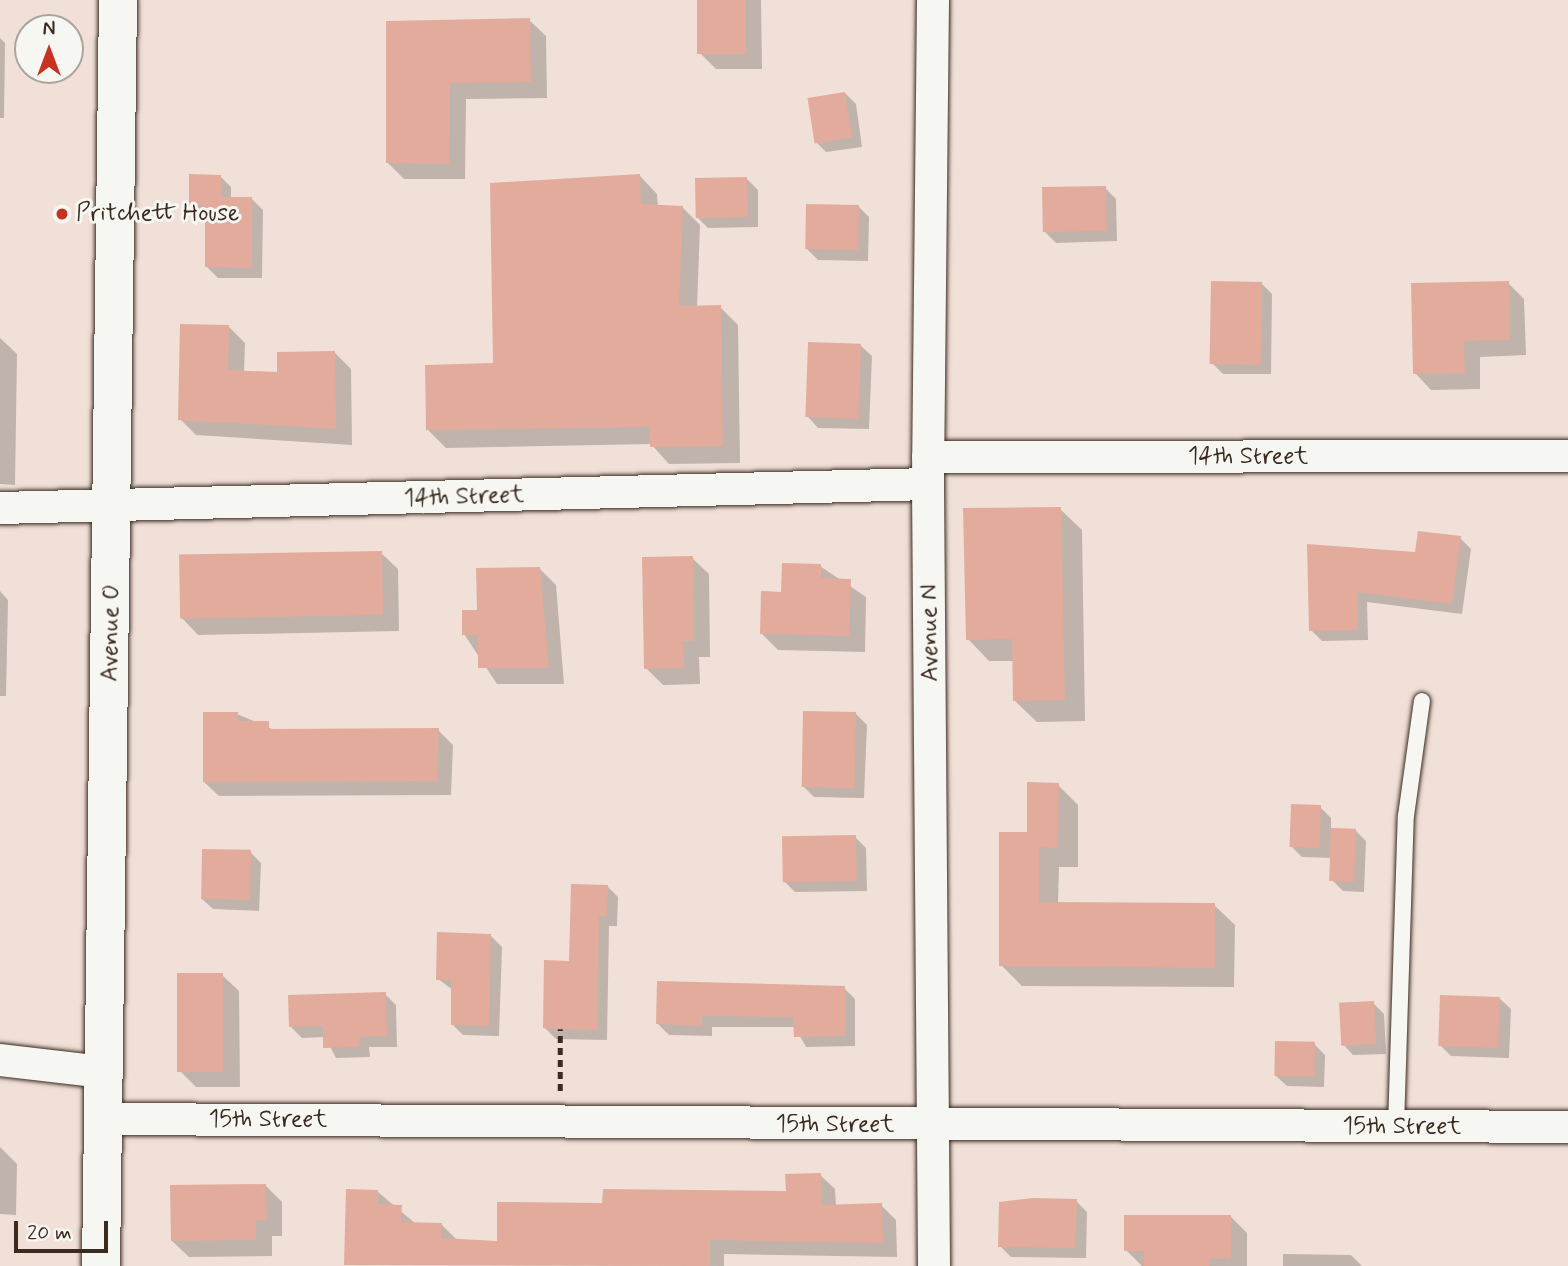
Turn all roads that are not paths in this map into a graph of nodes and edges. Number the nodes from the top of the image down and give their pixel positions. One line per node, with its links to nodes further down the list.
1 (118, 0): 5 (street, Avenue O)
2 (933, 0): 4 (street, Avenue N)
3 (1568, 456): 4 (street, 14th Street)
4 (928, 471): 5 (street, 14th Street); 11 (street, Avenue N)
5 (113, 506): 6 (street, 14th Street); 9 (street, Avenue O)
6 (0, 508)
7 (1422, 701): 12 (lane)
8 (0, 1060): 9 (street)
9 (103, 1072): 10 (street, Avenue O)
10 (102, 1119): 11 (street, 15th Street); 14 (street, Avenue O)
11 (935, 1126): 12 (street, 15th Street); 15 (street, Avenue N)
12 (1396, 1127): 13 (street, 15th Street)
13 (1568, 1127)
14 (101, 1266)
15 (934, 1266)

